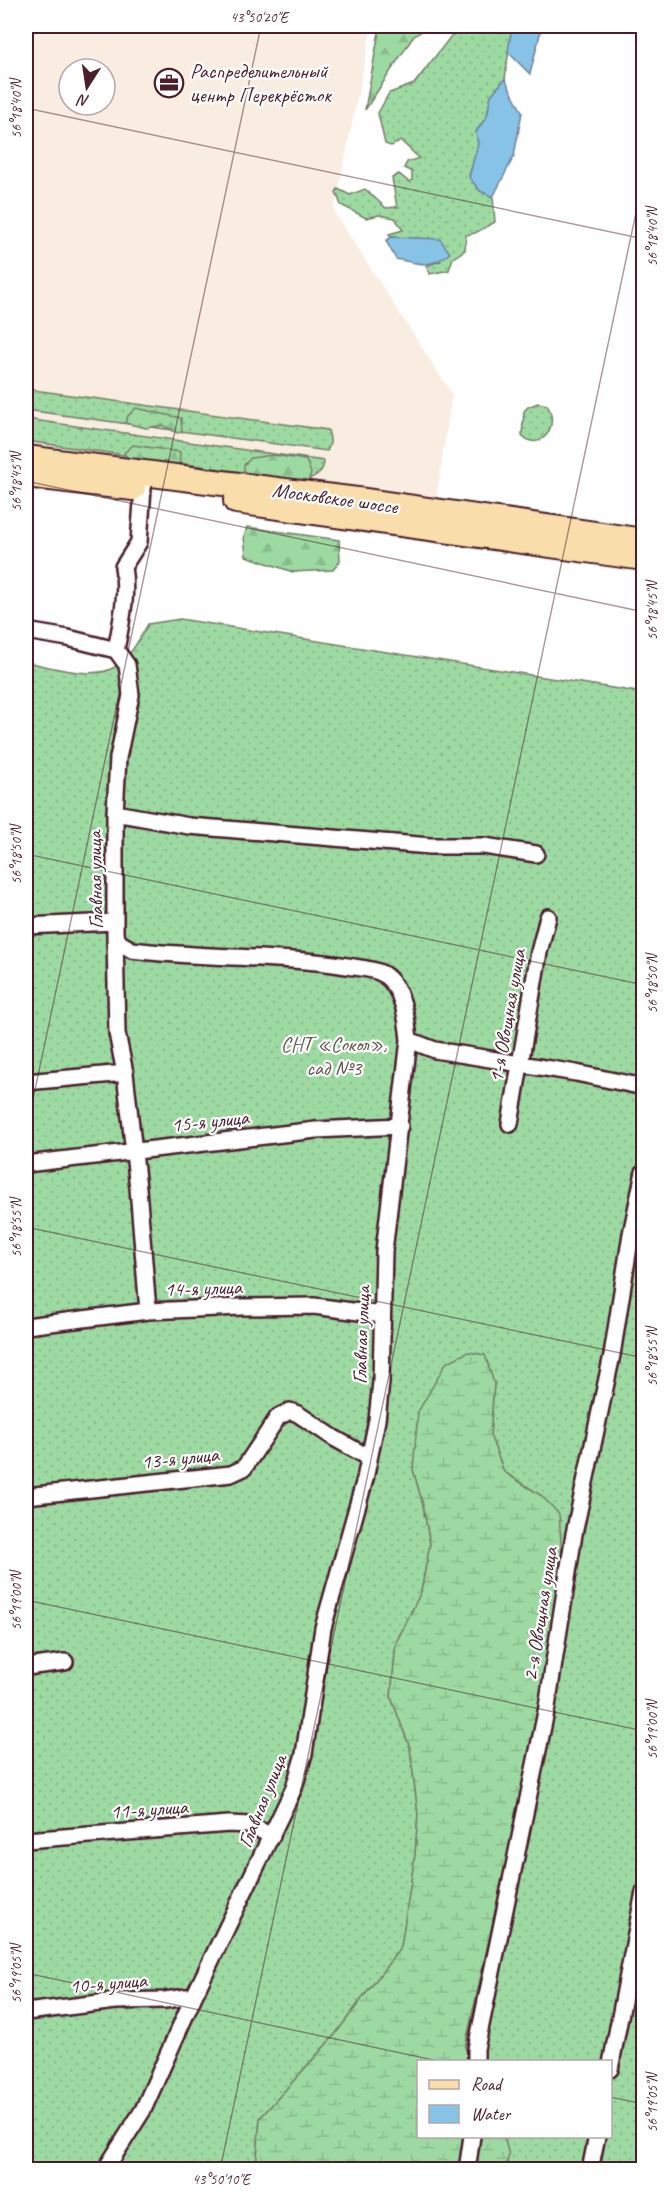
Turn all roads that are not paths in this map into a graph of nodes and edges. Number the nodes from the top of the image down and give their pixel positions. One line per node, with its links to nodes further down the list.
1 (26, 458): 4 (main road, Московское шоссе)
2 (26, 475): 3 (main road, Московское шоссе)
3 (143, 489): 4 (main road, Московское шоссе); 8 (street)
4 (364, 510): 5 (main road, Московское шоссе); 6 (main road, Московское шоссе)
5 (644, 541)
6 (644, 558)
7 (26, 632): 8 (street)
8 (116, 650): 9 (street, Главная улица)
9 (115, 813): 10 (street); 13 (street, Главная улица)
10 (536, 854)
11 (548, 916): 15 (street, 1-я Овощная улица)
12 (26, 926): 13 (street)
13 (114, 929): 14 (street, Главная улица); 16 (street)
14 (409, 1040): 15 (street); 20 (street, Главная улица)
15 (520, 1065): 18 (street); 19 (street, 1-я Овощная улица)
16 (125, 1073): 17 (street); 21 (street)
17 (26, 1082)
18 (644, 1087)
19 (510, 1124)
20 (400, 1126): 21 (street, 15-я улица); 25 (street, Главная улица)
21 (134, 1151): 22 (street, 15-я улица); 24 (street)
22 (26, 1164)
23 (644, 1172): 36 (street, 2-я Овощная улица)
24 (148, 1311): 25 (street, 14-я улица); 26 (street, 14-я улица)
25 (382, 1315): 27 (street, Главная улица)
26 (26, 1326)
27 (368, 1457): 28 (street, 13-я улица); 31 (street, Главная улица)
28 (26, 1496)
29 (65, 1662): 30 (street)
30 (26, 1667)
31 (272, 1836): 32 (street, 11-я улица); 34 (street, Главная улица)
32 (26, 1840)
33 (644, 1892): 37 (street)
34 (194, 1996): 35 (street, 10-я улица); 40 (street, Главная улица)
35 (26, 2012)
36 (476, 2060)
37 (612, 2060)
38 (472, 2138): 41 (street)
39 (597, 2138): 42 (street)
40 (105, 2169)
41 (467, 2169)
42 (590, 2169)

